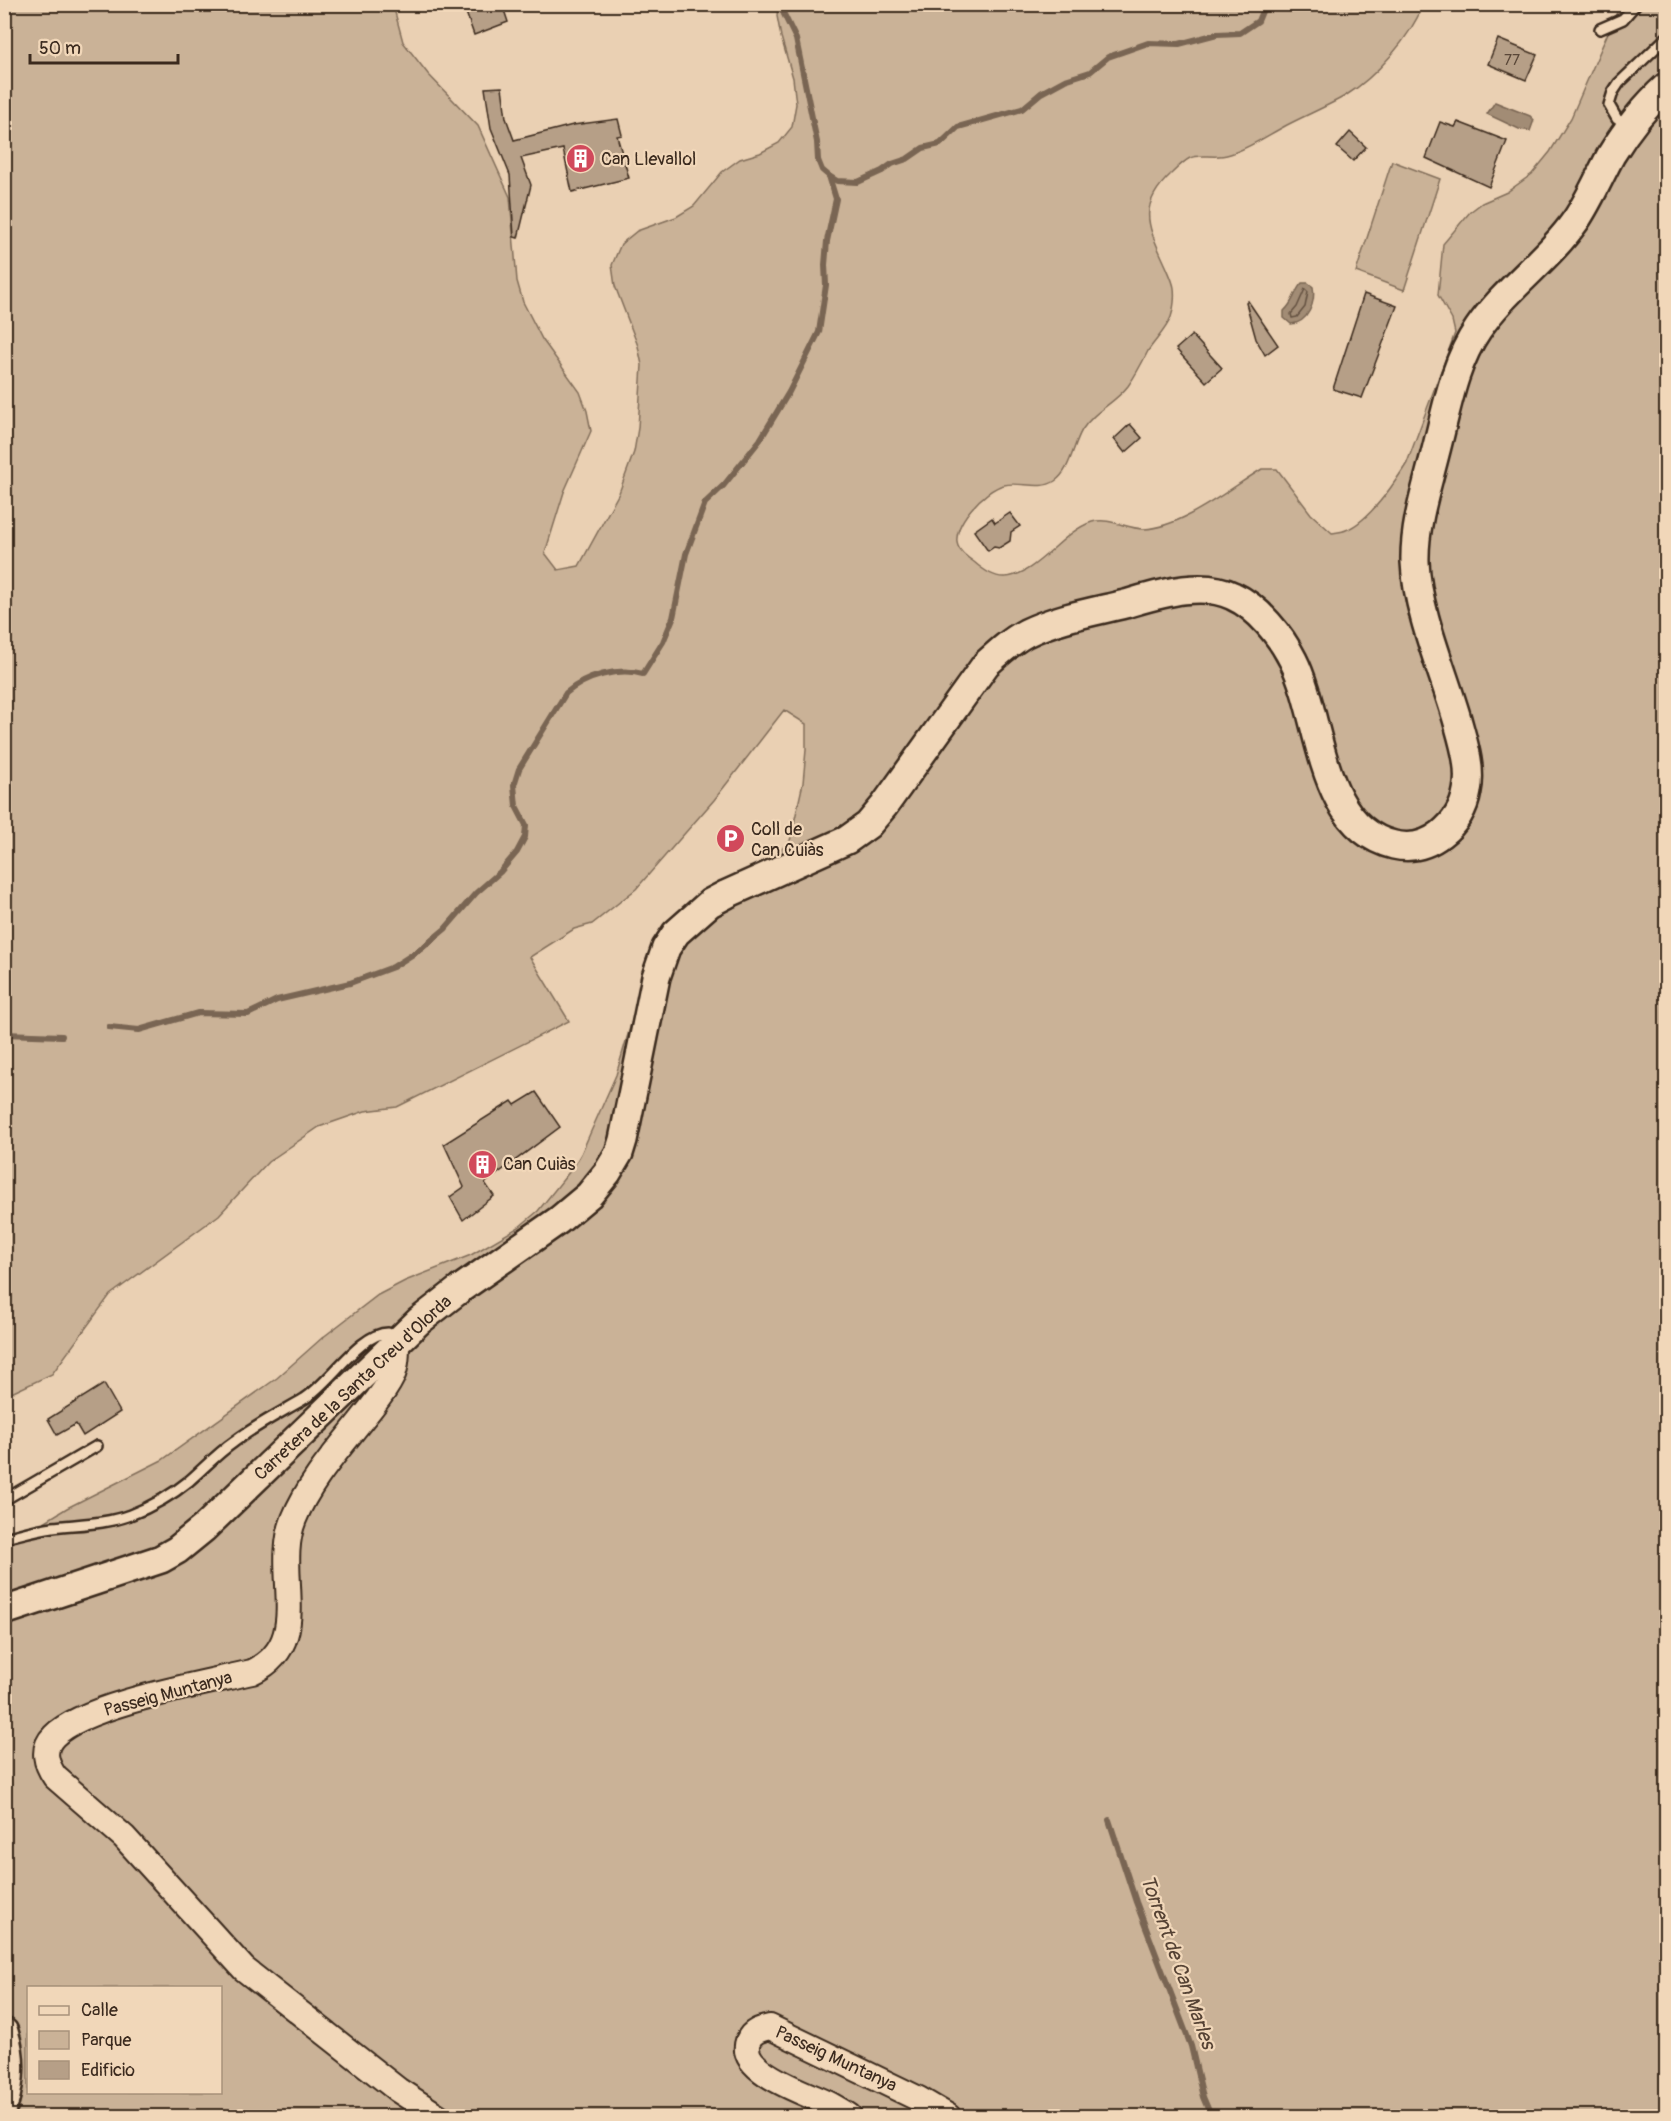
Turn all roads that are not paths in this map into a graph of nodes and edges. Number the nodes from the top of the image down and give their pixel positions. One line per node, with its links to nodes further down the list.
1 (1635, 4): 2 (lane)
2 (1600, 29)
3 (1666, 38): 5 (lane)
4 (1666, 87): 5 (main road, Carretera de la Santa Creu d'Olorda)
5 (1629, 126): 6 (main road, Carretera de la Santa Creu d'Olorda)
6 (397, 1341): 9 (lane); 10 (main road, Carretera de la Santa Creu d'Olorda); 13 (street, Passeig Muntanya)
7 (97, 1446): 8 (lane)
8 (4, 1500)
9 (4, 1538)
10 (4, 1611)
11 (4, 2032): 12 (main road)
12 (4, 2104)
13 (438, 2116)
14 (849, 2116): 15 (street, Passeig Muntanya)
15 (948, 2116)

